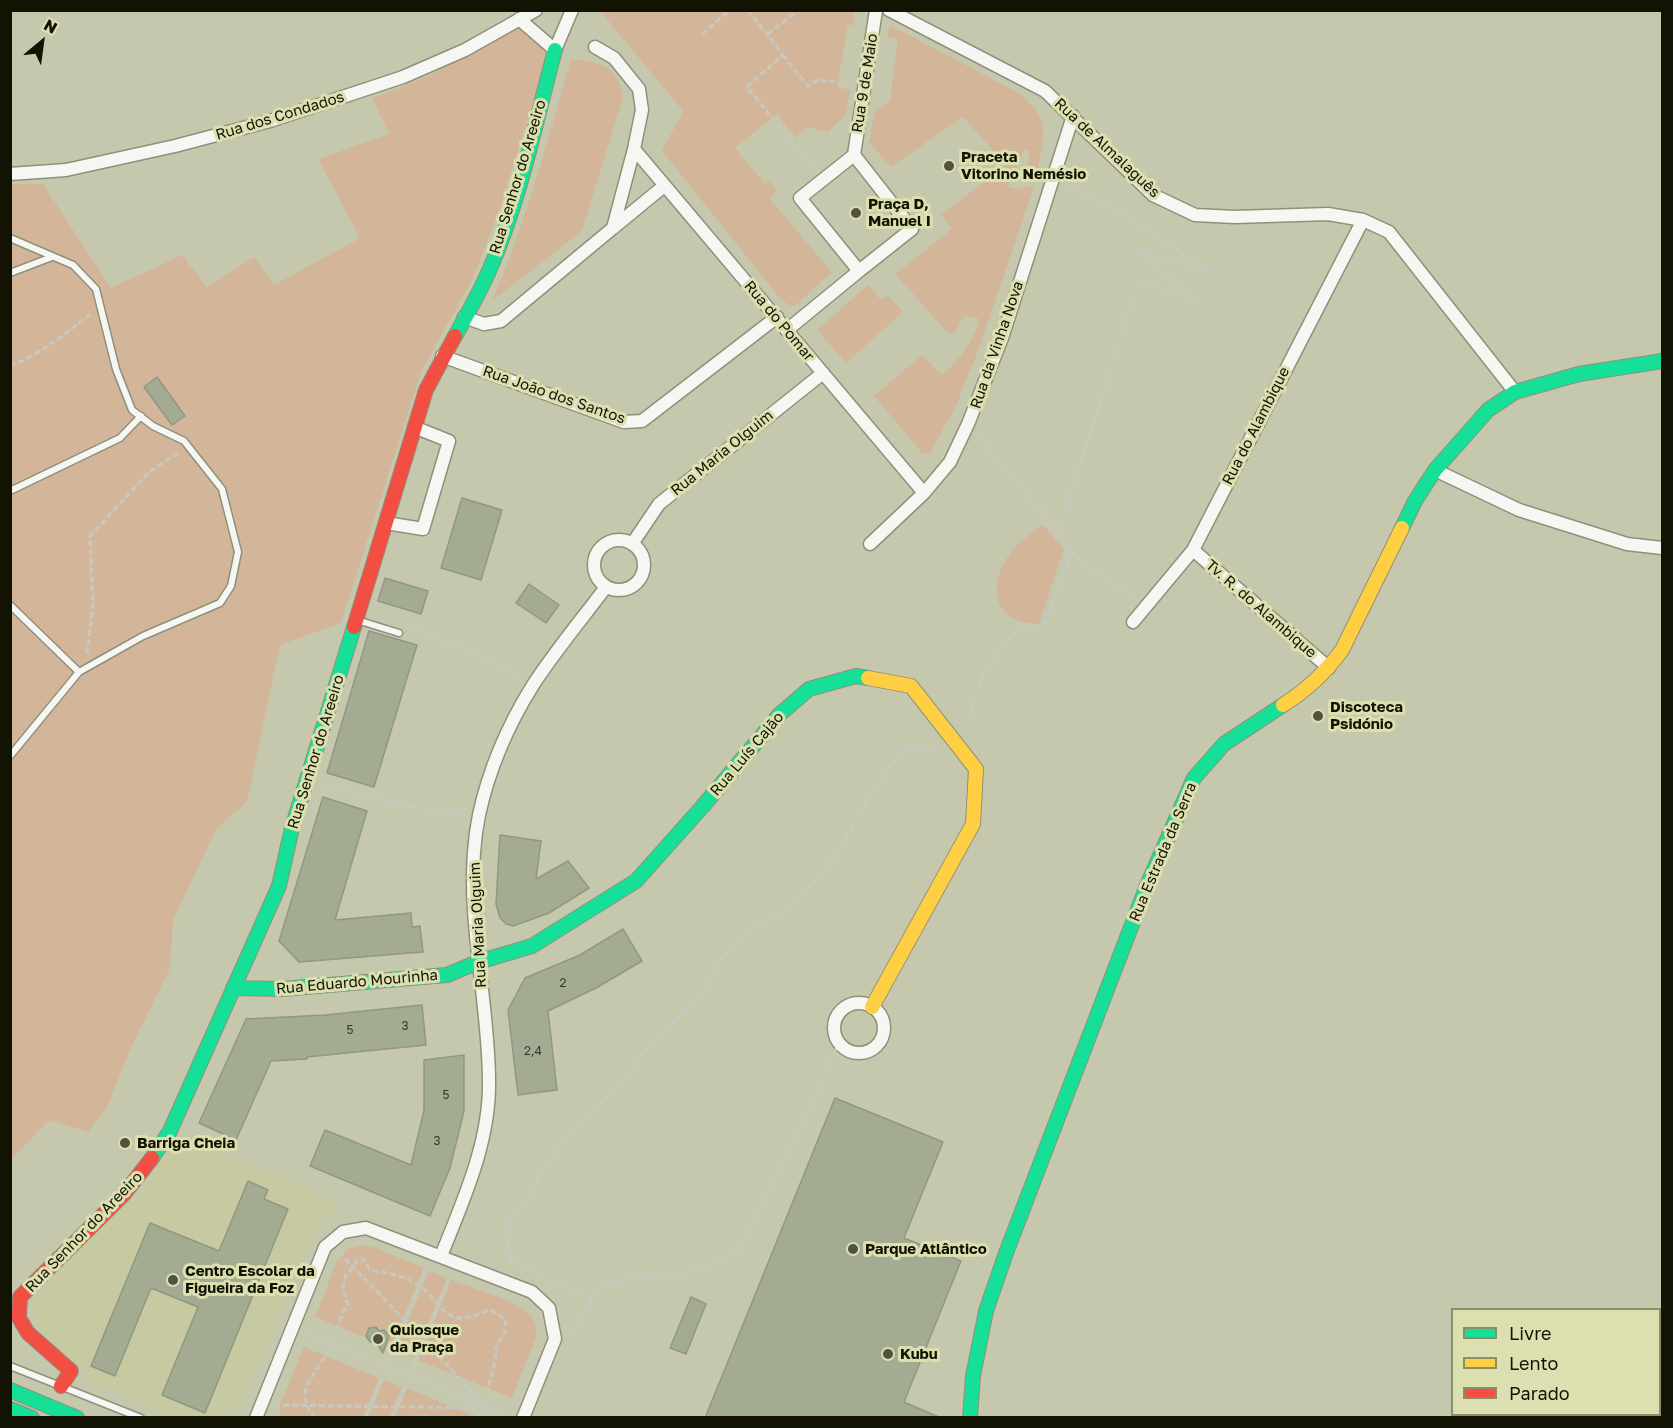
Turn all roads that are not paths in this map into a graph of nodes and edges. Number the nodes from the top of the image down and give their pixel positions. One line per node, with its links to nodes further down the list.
1 (536, 10): 5 (street, Rua dos Condados)
2 (572, 10): 7 (street)
3 (876, 10): 10 (street, Rua 9 de Maio)
4 (889, 10): 8 (street, Rua de Almalaguês)
5 (519, 19): 7 (street); 11 (street, Rua dos Condados)
6 (595, 47): 9 (street)
7 (555, 50): 19 (street, Rua Senhor do Areeiro)
8 (1073, 116): 13 (street, Rua de Almalaguês); 30 (street, Rua da Vinha Nova)
9 (634, 149): 12 (street, Rua do Pomar); 14 (street)
10 (854, 155): 17 (street); 17 (street)
11 (10, 174)
12 (664, 186): 14 (street); 20 (street, Rua do Pomar)
13 (1363, 220): 25 (street, Rua de Almalaguês); 35 (street, Rua do Alambique)
14 (613, 228): 19 (street)
15 (10, 238): 16 (lane)
16 (52, 256): 18 (lane); 26 (lane)
17 (859, 271): 21 (street)
18 (10, 273)
19 (464, 317): 22 (street, Rua Senhor do Areeiro)
20 (777, 317): 21 (street, Rua do Pomar); 22 (street, Rua João dos Santos)
21 (787, 330): 24 (street, Rua do Pomar)
22 (442, 356): 27 (street, Rua Senhor do Areeiro)
23 (1662, 361): 25 (street, Rua Estrada da Serra)
24 (823, 373): 30 (street, Rua do Pomar); 32 (street, Rua Maria Olguim)
25 (1515, 392): 28 (street, Rua Estrada da Serra)
26 (141, 416): 29 (lane); 42 (lane)
27 (414, 427): 31 (street, Rua Senhor do Areeiro); 31 (street)
28 (1435, 470): 34 (street); 41 (street, Rua Estrada da Serra)
29 (10, 491)
30 (924, 493): 33 (street, Rua da Vinha Nova)
31 (386, 523): 38 (street, Rua Senhor do Areeiro)
32 (632, 544): 36 (street); 36 (street)
33 (870, 544)
34 (1662, 548)
35 (1193, 550): 39 (street, Rua do Alambique); 41 (street, Tv. R. do Alambique)
36 (606, 587): 44 (street, Rua Maria Olguim)
37 (10, 605): 42 (lane)
38 (356, 620): 40 (lane); 45 (street, Rua Senhor do Areeiro)
39 (1133, 622)
40 (399, 633)
41 (1329, 668): 57 (street, Rua Estrada da Serra)
42 (79, 672): 43 (lane)
43 (10, 756)
44 (478, 962): 45 (street, Rua Eduardo Mourinha); 46 (street, Rua Luís Cajão); 47 (street, Rua Maria Olguim)
45 (233, 988): 49 (street, Rua Senhor do Areeiro)
46 (872, 1007): 46 (street)
47 (436, 1254): 52 (street); 56 (street)
48 (10, 1366): 49 (lane)
49 (61, 1386): 55 (lane)
50 (10, 1390): 54 (street)
51 (10, 1409): 53 (street)
52 (256, 1414)
53 (32, 1418)
54 (77, 1418)
55 (141, 1418)
56 (523, 1418)
57 (970, 1418)

